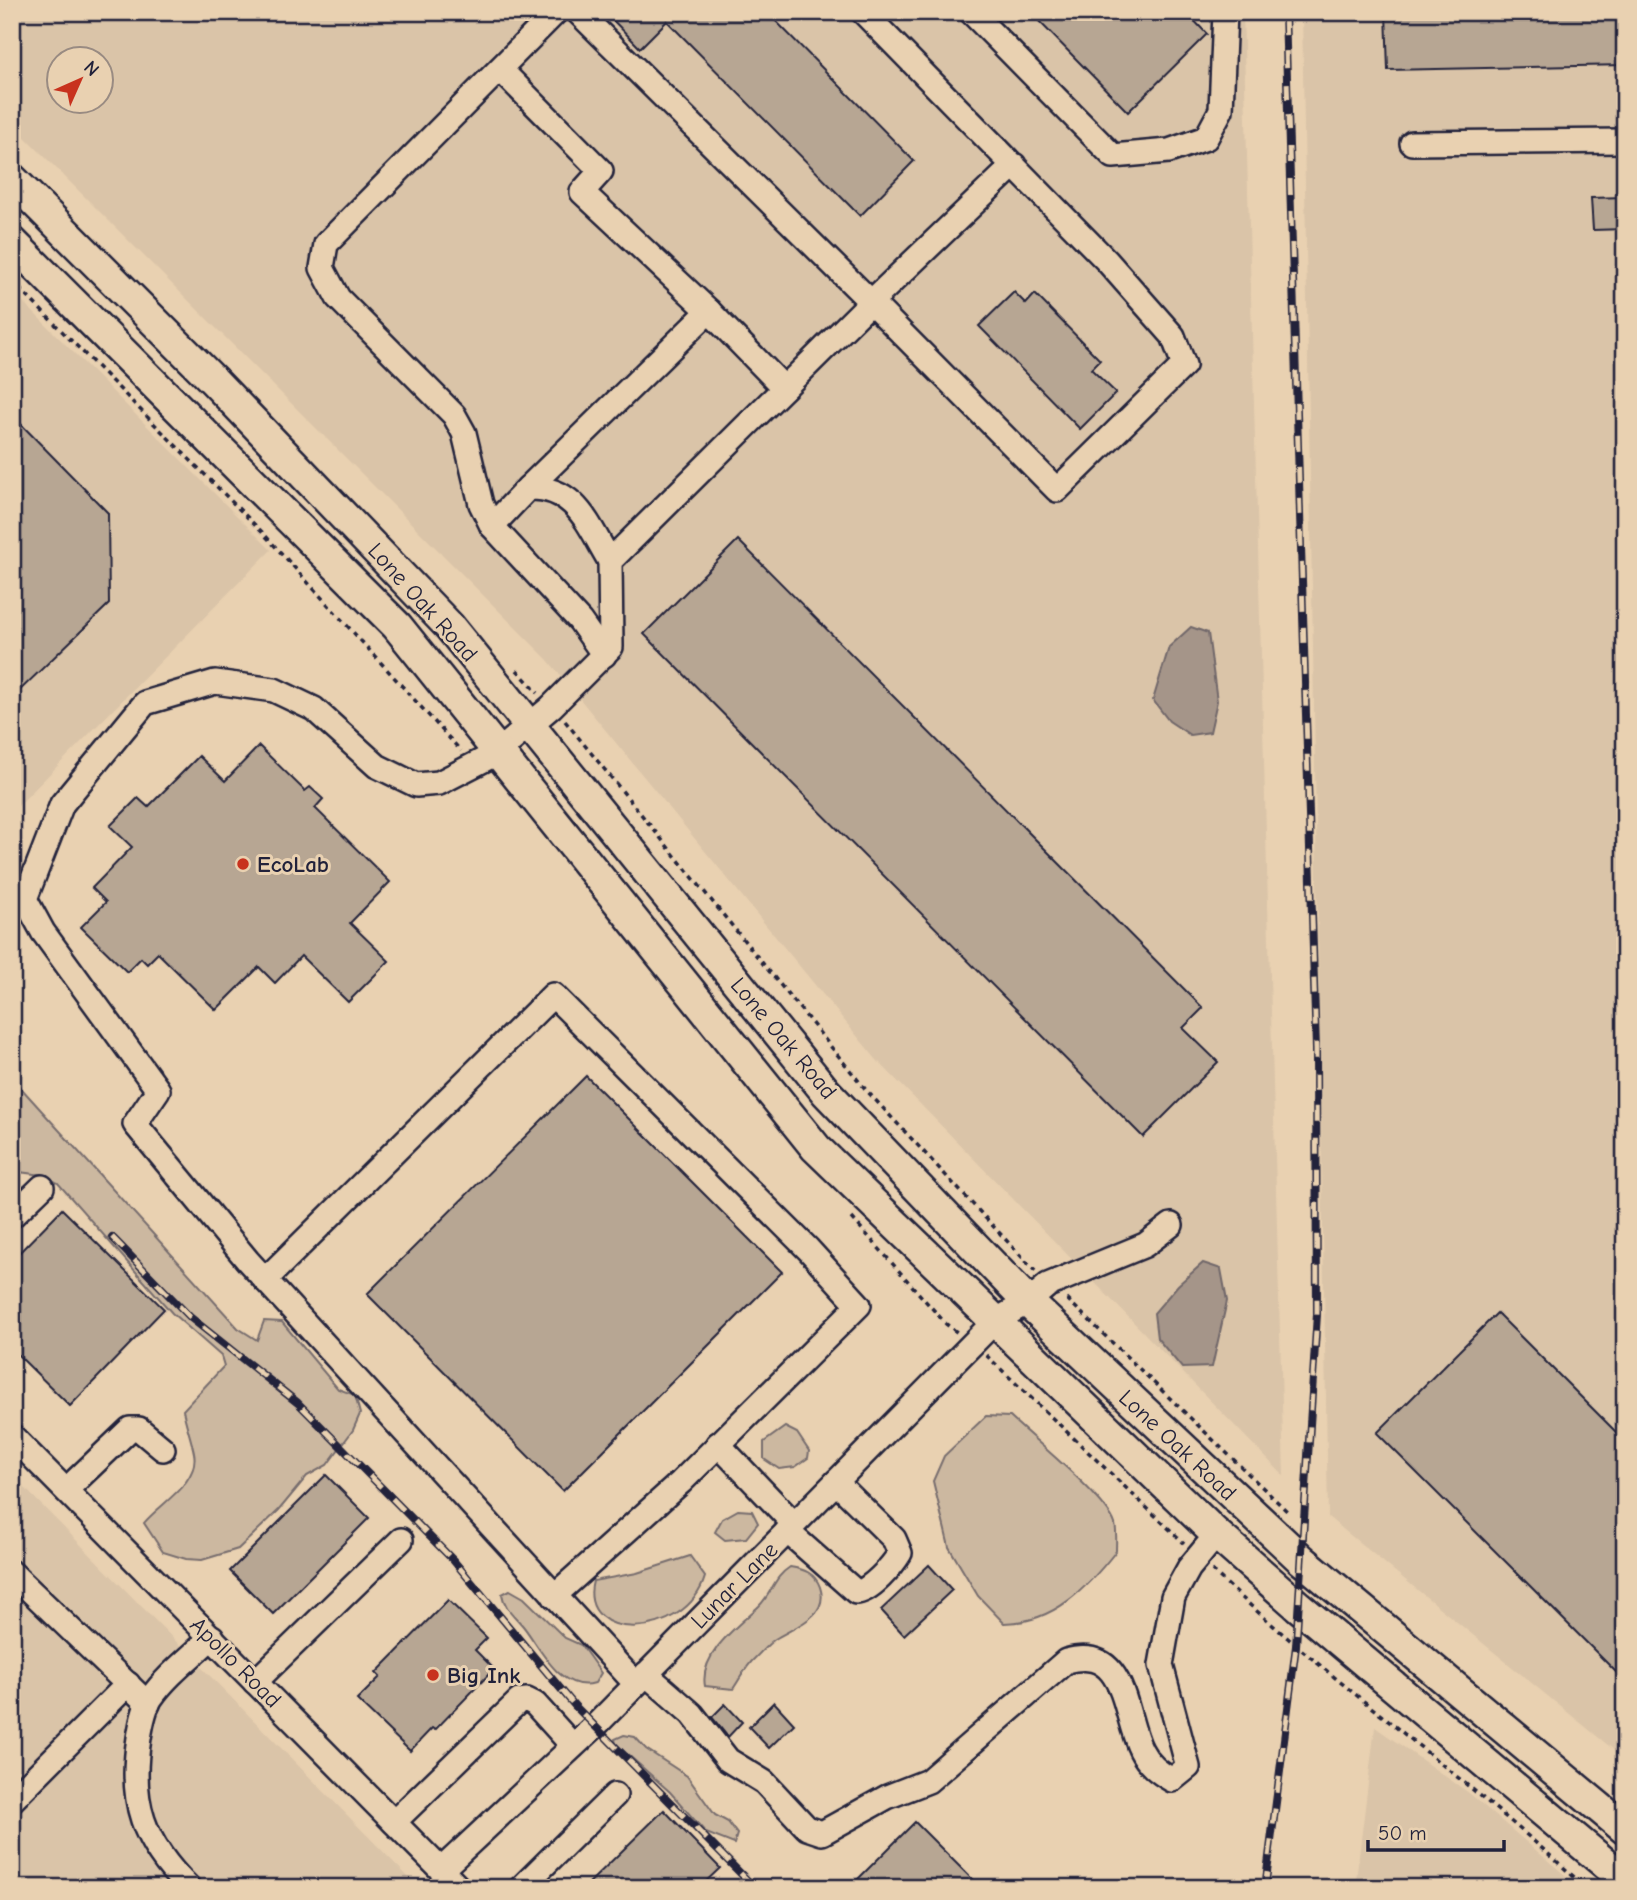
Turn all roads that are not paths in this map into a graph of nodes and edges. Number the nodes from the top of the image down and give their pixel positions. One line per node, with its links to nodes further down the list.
1 (556, 12): 6 (street)
2 (578, 12): 12 (street)
3 (863, 12): 9 (street)
4 (971, 12): 5 (street)
5 (1225, 12)
6 (500, 69): 13 (street); 16 (street)
7 (1625, 141): 8 (street)
8 (1412, 144)
9 (1014, 165): 12 (street); 12 (street)
10 (17, 168): 19 (main road, Lone Oak Road)
11 (12, 242): 20 (main road, Lone Oak Road)
12 (871, 302): 14 (street)
13 (709, 311): 14 (street); 15 (street)
14 (784, 388): 17 (street)
15 (528, 488): 16 (street); 17 (street)
16 (492, 526): 18 (street)
17 (610, 561): 18 (street)
18 (604, 655): 19 (street)
19 (541, 717): 20 (street); 25 (main road, Lone Oak Road)
20 (485, 759): 24 (street); 26 (main road, Lone Oak Road)
21 (42, 1186): 22 (street)
22 (12, 1216)
23 (1171, 1225): 25 (street, Lunar Lane)
24 (265, 1280): 28 (street); 36 (street)
25 (1038, 1294): 26 (street, Lunar Lane); 46 (main road, Lone Oak Road)
26 (995, 1321): 30 (street, Lunar Lane); 33 (main road, Lone Oak Road)
27 (12, 1436): 31 (street, Apollo Road)
28 (718, 1444): 32 (street); 36 (street)
29 (163, 1449): 31 (street)
30 (835, 1482): 32 (street, Lunar Lane); 32 (street)
31 (66, 1490): 37 (street, Apollo Road)
32 (791, 1527): 38 (street, Lunar Lane)
33 (1217, 1534): 38 (street); 48 (main road, Lone Oak Road)
34 (401, 1541): 39 (street)
35 (12, 1573): 40 (street)
36 (554, 1596): 38 (street)
37 (212, 1637): 39 (street, Apollo Road); 41 (street)
38 (641, 1679): 42 (street, Lunar Lane)
39 (255, 1682): 45 (street, Apollo Road)
40 (128, 1684): 41 (street); 44 (street)
41 (148, 1704): 49 (street)
42 (573, 1746): 45 (street); 47 (street, Lunar Lane)
43 (615, 1795): 51 (street)
44 (12, 1800)
45 (394, 1822): 47 (street, Apollo Road)
46 (1625, 1829)
47 (441, 1870): 50 (street, Apollo Road)
48 (1625, 1880)
49 (188, 1888)
50 (459, 1888)
51 (521, 1888)

